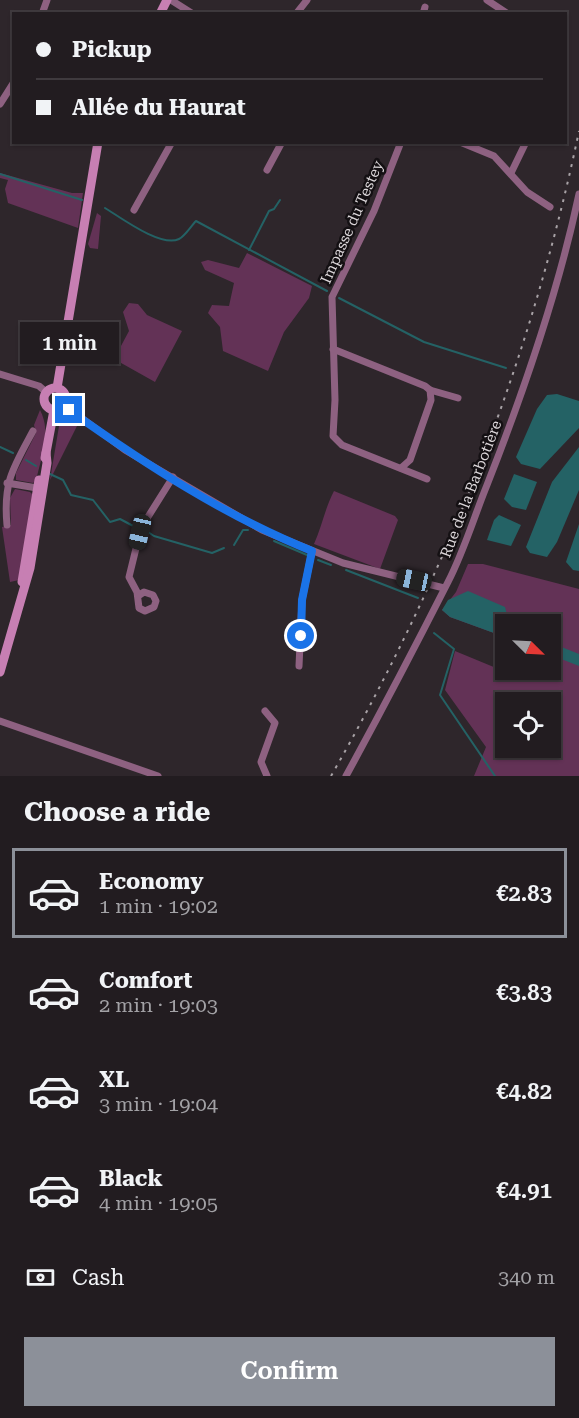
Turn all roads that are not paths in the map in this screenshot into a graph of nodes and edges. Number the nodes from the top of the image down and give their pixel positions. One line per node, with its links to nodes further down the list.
1 (169, 0): 4 (street)
2 (307, 0): 5 (street)
3 (487, 0): 6 (street)
4 (190, 12)
5 (298, 12)
6 (505, 12)
7 (12, 85): 8 (street)
8 (0, 104)
9 (99, 144): 22 (main road)
10 (171, 144): 19 (street)
11 (281, 144): 15 (street)
12 (400, 144): 20 (street, Impasse du Testey)
13 (465, 144): 16 (street)
14 (525, 144): 16 (street)
15 (267, 170)
16 (511, 173): 18 (street)
17 (579, 194): 36 (street, Rue de la Barbotière)
18 (550, 207)
19 (134, 210)
20 (333, 349): 23 (street); 29 (street, Impasse du Testey)
21 (0, 374): 24 (street)
22 (57, 388): 24 (main road); 26 (main road)
23 (430, 390): 25 (street); 29 (street)
24 (46, 392): 27 (main road)
25 (458, 398)
26 (64, 405): 27 (main road); 30 (street)
27 (54, 410): 33 (main road)
28 (33, 431): 32 (street)
29 (401, 468): 31 (street, Impasse du Testey)
30 (173, 477): 35 (street); 37 (street)
31 (427, 479)
32 (7, 483): 33 (street); 34 (street)
33 (40, 488): 39 (main road)
34 (7, 525)
35 (312, 551): 36 (street); 38 (street)
36 (444, 588): 44 (street, Rue de la Barbotière)
37 (138, 596)
38 (299, 666)
39 (0, 672)
40 (265, 711): 43 (street)
41 (0, 721): 42 (street)
42 (158, 776)
43 (267, 776)
44 (346, 776)

